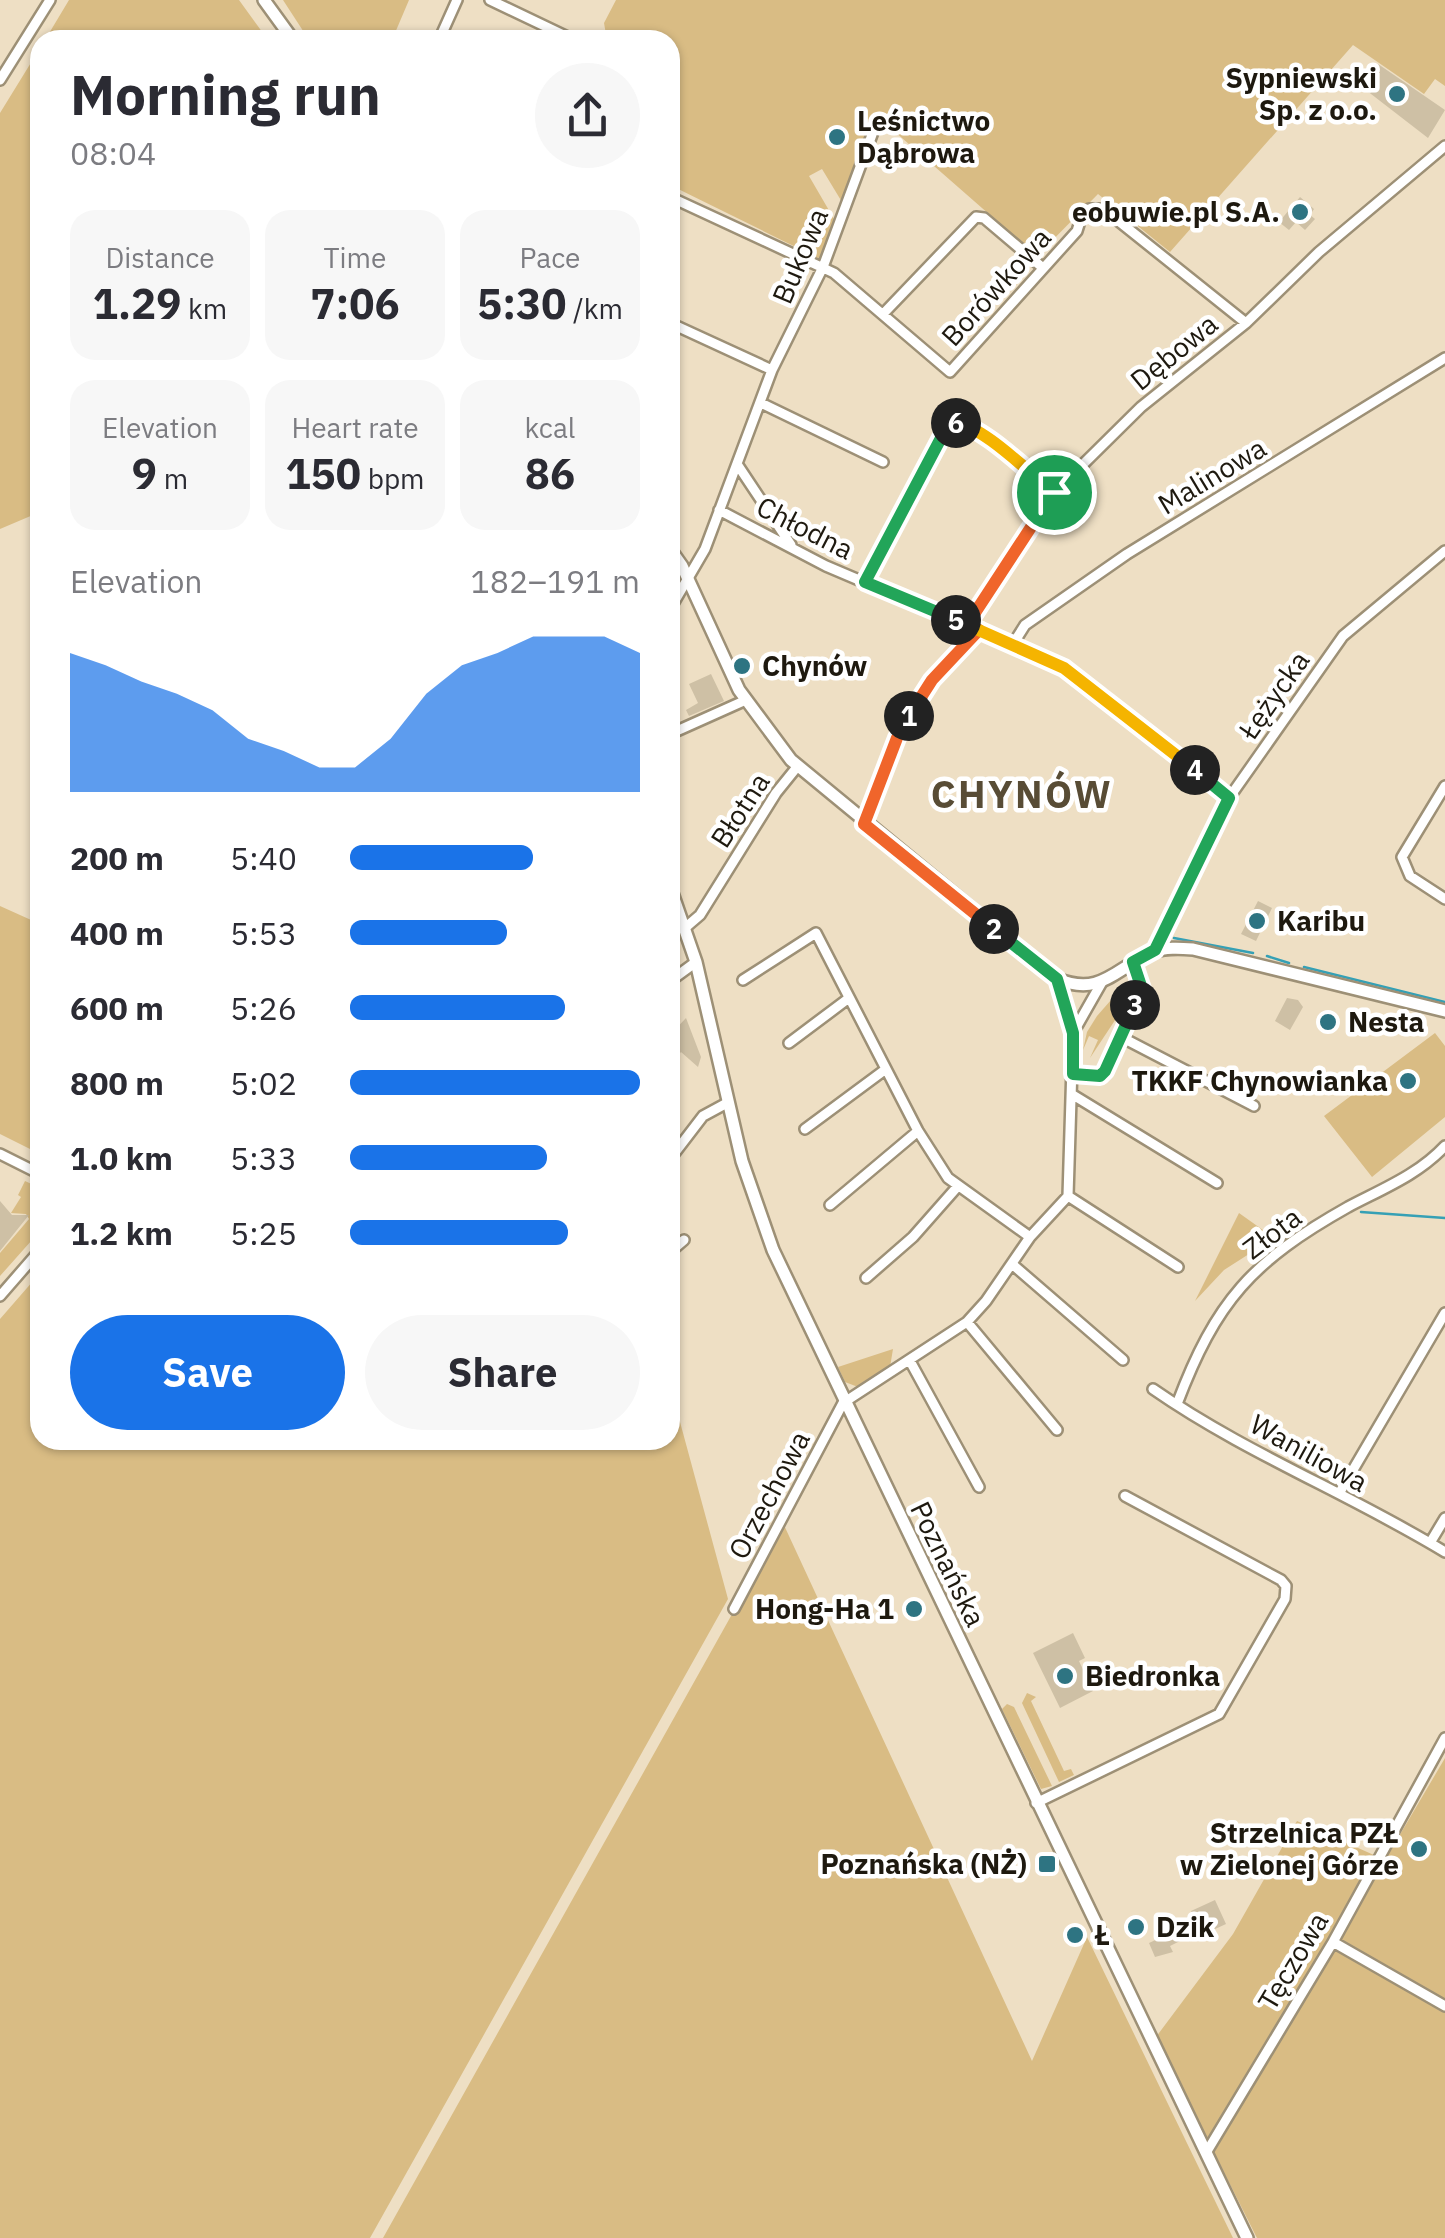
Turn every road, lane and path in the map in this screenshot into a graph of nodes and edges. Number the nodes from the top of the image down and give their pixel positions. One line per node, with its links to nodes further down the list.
1 (50, 0): 5 (street)
2 (264, 0): 6 (street)
3 (457, 0): 7 (street)
4 (490, 0): 8 (street)
5 (31, 30)
6 (286, 30)
7 (444, 30)
8 (553, 30)
9 (30, 32): 10 (street)
10 (0, 80)
11 (876, 124): 14 (street, Bukowa)
12 (1445, 146): 17 (street, Dębowa)
13 (680, 202): 14 (street, Borówkowa)
14 (823, 267): 16 (street, Borówkowa); 20 (street, Bukowa)
15 (1042, 268): 16 (street); 16 (street, Borówkowa); 17 (street, Borówkowa)
16 (883, 314)
17 (1246, 323): 24 (street, Dębowa)
18 (680, 328): 20 (street)
19 (1445, 358): 34 (street, Malinowa)
20 (772, 370): 21 (street, Bukowa)
21 (761, 403): 22 (street); 23 (street, Bukowa)
22 (882, 462)
23 (737, 464): 25 (street, Bukowa); 26 (street)
24 (1054, 492): 30 (street); 32 (street, Dębowa)
25 (719, 510): 26 (street, Chłodna); 29 (street, Bukowa)
26 (794, 550): 30 (street, Chłodna)
27 (1445, 550): 39 (street, Łężycka)
28 (680, 565): 29 (street)
29 (688, 578): 31 (street, Bukowa); 35 (street)
30 (865, 582): 32 (street, Chłodna)
31 (680, 591)
32 (967, 625): 33 (street, Chłodna)
33 (979, 630): 34 (street, Chłodna); 40 (street)
34 (1013, 644): 39 (street, Chłodna)
35 (746, 700): 36 (street); 37 (street)
36 (680, 730)
37 (797, 767): 40 (street); 43 (street, Błotna)
38 (1445, 786): 41 (street)
39 (1229, 798): 44 (street, Łężycka)
40 (864, 824): 48 (street)
41 (1445, 899)
42 (680, 913): 43 (street, Poznańska)
43 (686, 928): 45 (street, Poznańska)
44 (1155, 950): 46 (street); 52 (street)
45 (696, 962): 47 (street); 59 (street, Poznańska)
46 (1133, 962): 50 (street); 54 (street)
47 (680, 974)
48 (1057, 979): 50 (street); 53 (street)
49 (743, 980): 51 (street)
50 (1102, 982): 53 (street)
51 (849, 998): 55 (street); 56 (street)
52 (1445, 1010)
53 (1073, 1033): 57 (street)
54 (1121, 1037): 57 (street); 60 (street)
55 (789, 1043)
56 (886, 1068): 61 (street); 62 (street)
57 (1073, 1074): 58 (street)
58 (1073, 1095): 67 (street); 69 (street)
59 (727, 1103): 63 (street); 84 (street, Poznańska)
60 (1254, 1106)
61 (805, 1129)
62 (918, 1131): 68 (street); 70 (street)
63 (680, 1146)
64 (1445, 1146): 85 (street, Złota)
65 (0, 1154): 66 (street)
66 (30, 1169)
67 (1217, 1183)
68 (958, 1186): 71 (street); 77 (street)
69 (1068, 1196): 71 (street); 76 (street)
70 (830, 1205)
71 (1030, 1237): 75 (street)
72 (684, 1240): 73 (street)
73 (680, 1243)
74 (30, 1262): 78 (street)
75 (1012, 1264): 80 (street); 82 (street)
76 (1178, 1267)
77 (866, 1278)
78 (0, 1296)
79 (1445, 1313): 88 (street)
80 (967, 1322): 81 (street); 86 (street)
81 (910, 1360): 84 (street); 87 (street)
82 (1122, 1360)
83 (1154, 1389): 85 (street, Waniliowa)
84 (842, 1403): 93 (street, Orzechowa); 95 (street, Poznańska)
85 (1178, 1404): 88 (street, Waniliowa)
86 (1057, 1430)
87 (979, 1487)
88 (1340, 1492): 91 (street, Waniliowa)
89 (1126, 1496): 95 (street)
90 (1445, 1518): 91 (street)
91 (1430, 1543): 92 (street, Waniliowa)
92 (1445, 1552)
93 (734, 1609)
94 (1445, 1738): 96 (street, Tęczowa)
95 (1036, 1803): 98 (street, Poznańska)
96 (1332, 1942): 97 (street); 98 (street, Tęczowa)
97 (1445, 2006)
98 (1206, 2153): 99 (street, Poznańska)
99 (1247, 2238)

